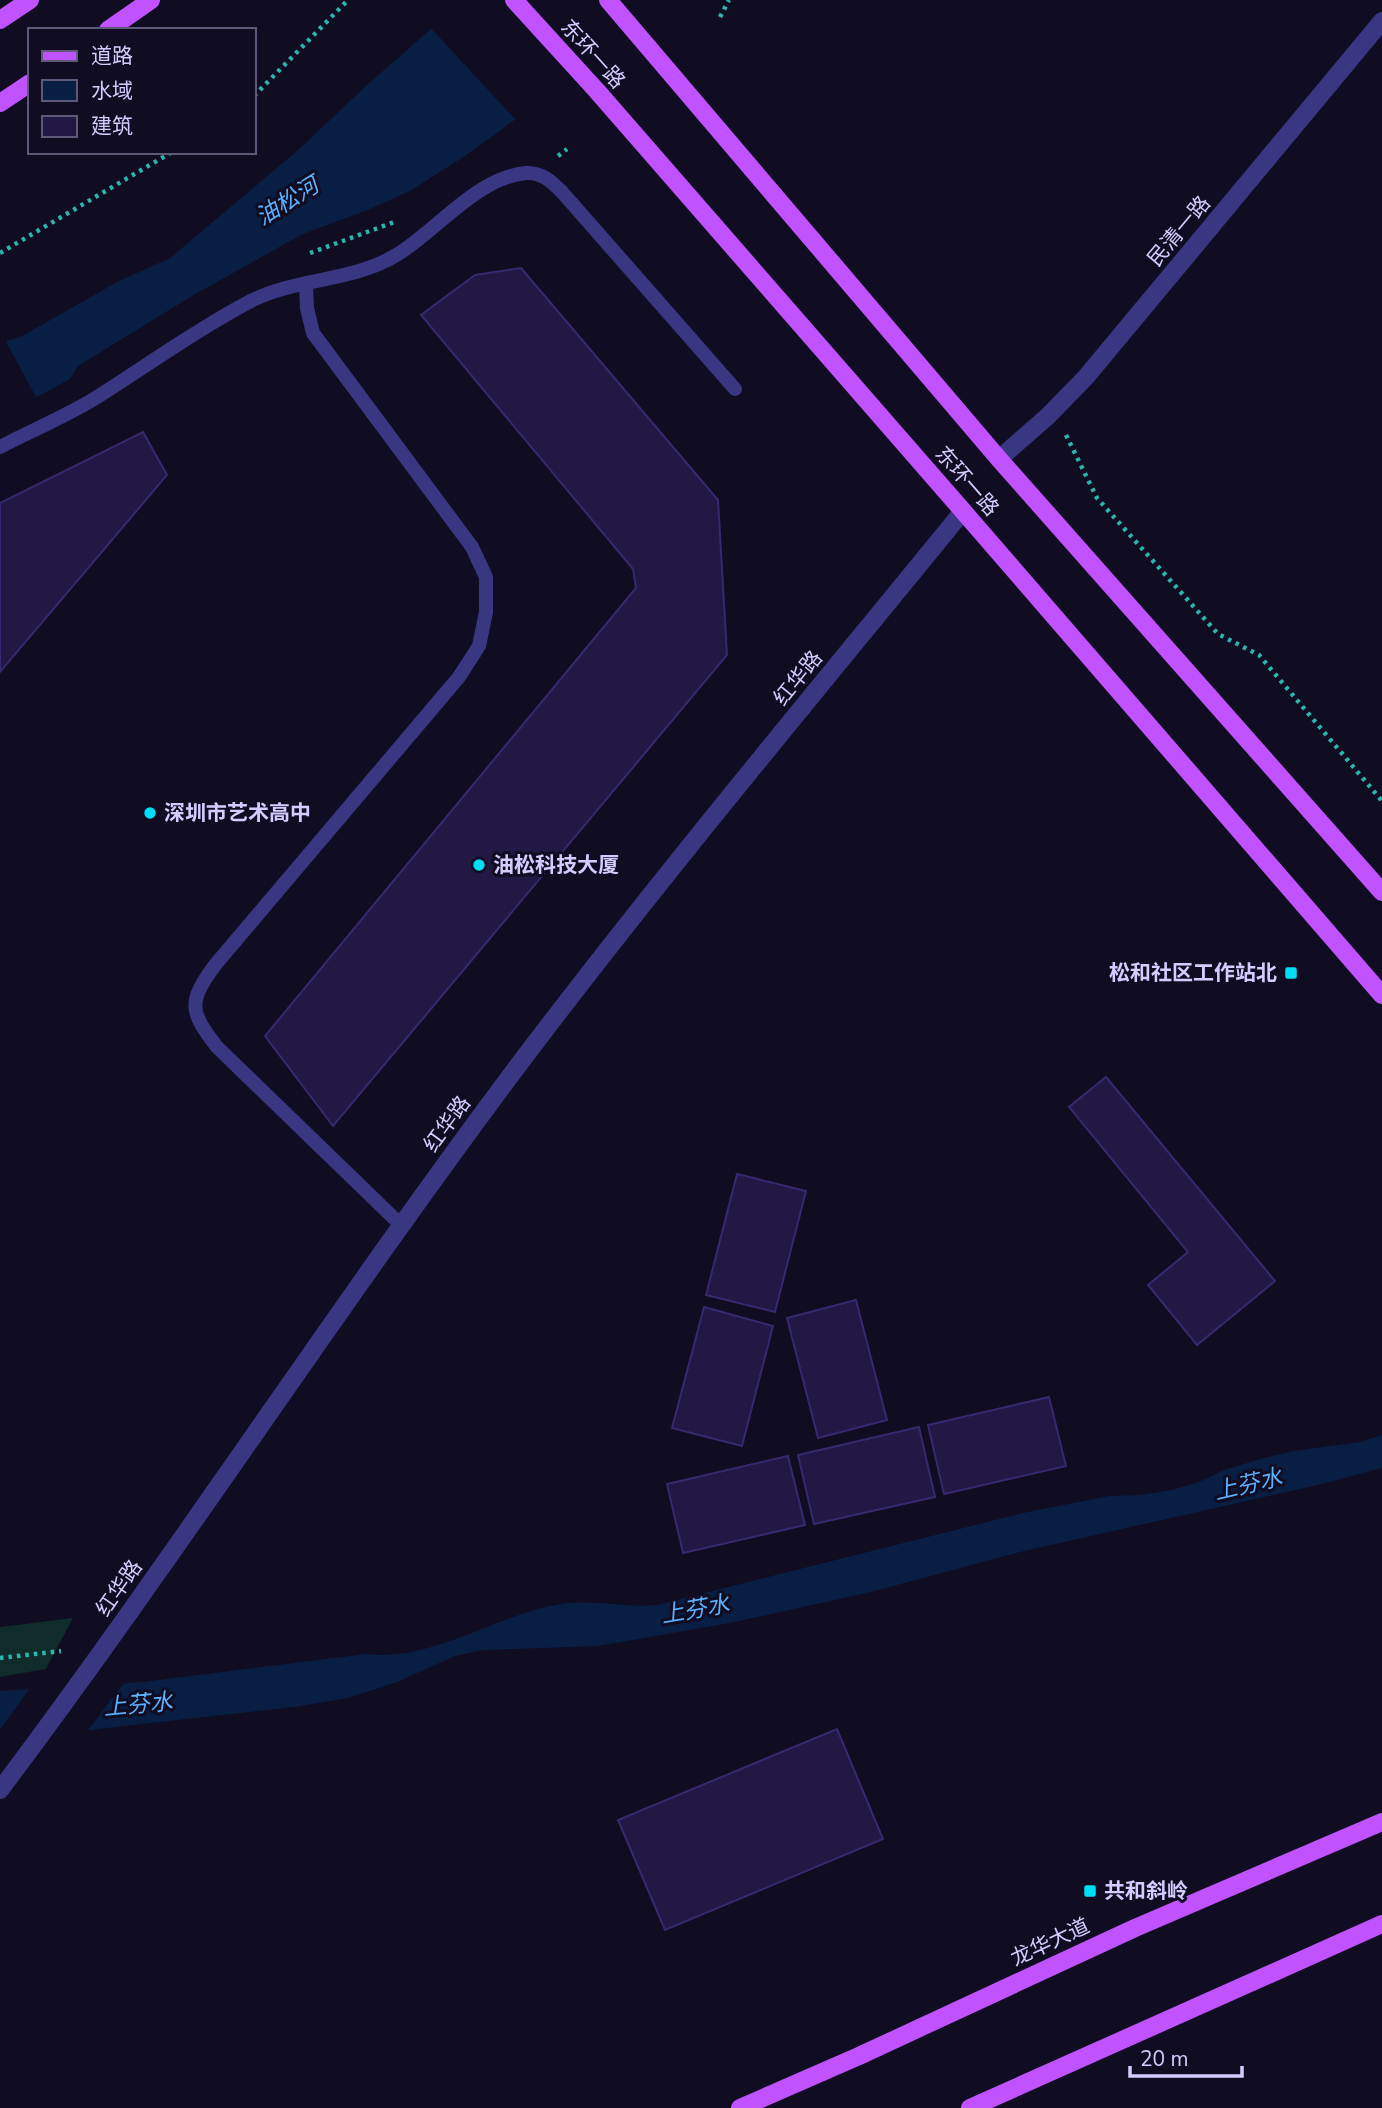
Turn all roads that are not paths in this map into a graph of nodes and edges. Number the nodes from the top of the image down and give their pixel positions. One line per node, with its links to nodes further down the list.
1 (30, 0): 7 (main road)
2 (151, 0): 9 (main road)
3 (503, 0): 6 (main road)
4 (514, 0): 6 (main road, 东环一路)
5 (608, 0): 15 (main road, 东环一路)
6 (528, 17): 16 (main road, 东环一路)
7 (0, 20)
8 (1382, 21): 15 (street, 民清一路)
9 (111, 28)
10 (28, 84): 11 (main road)
11 (0, 103)
12 (306, 283): 13 (lane); 14 (lane); 19 (lane)
13 (735, 389)
14 (0, 447)
15 (999, 459): 17 (main road, 东环一路)
16 (963, 511): 18 (main road, 东环一路); 19 (street, 红华路)
17 (1382, 892)
18 (1382, 995)
19 (402, 1226): 20 (street, 红华路)
20 (0, 1790)
21 (1382, 1822): 23 (main road, 龙华大道)
22 (1382, 1924): 24 (main road)
23 (740, 2108)
24 (970, 2108)

